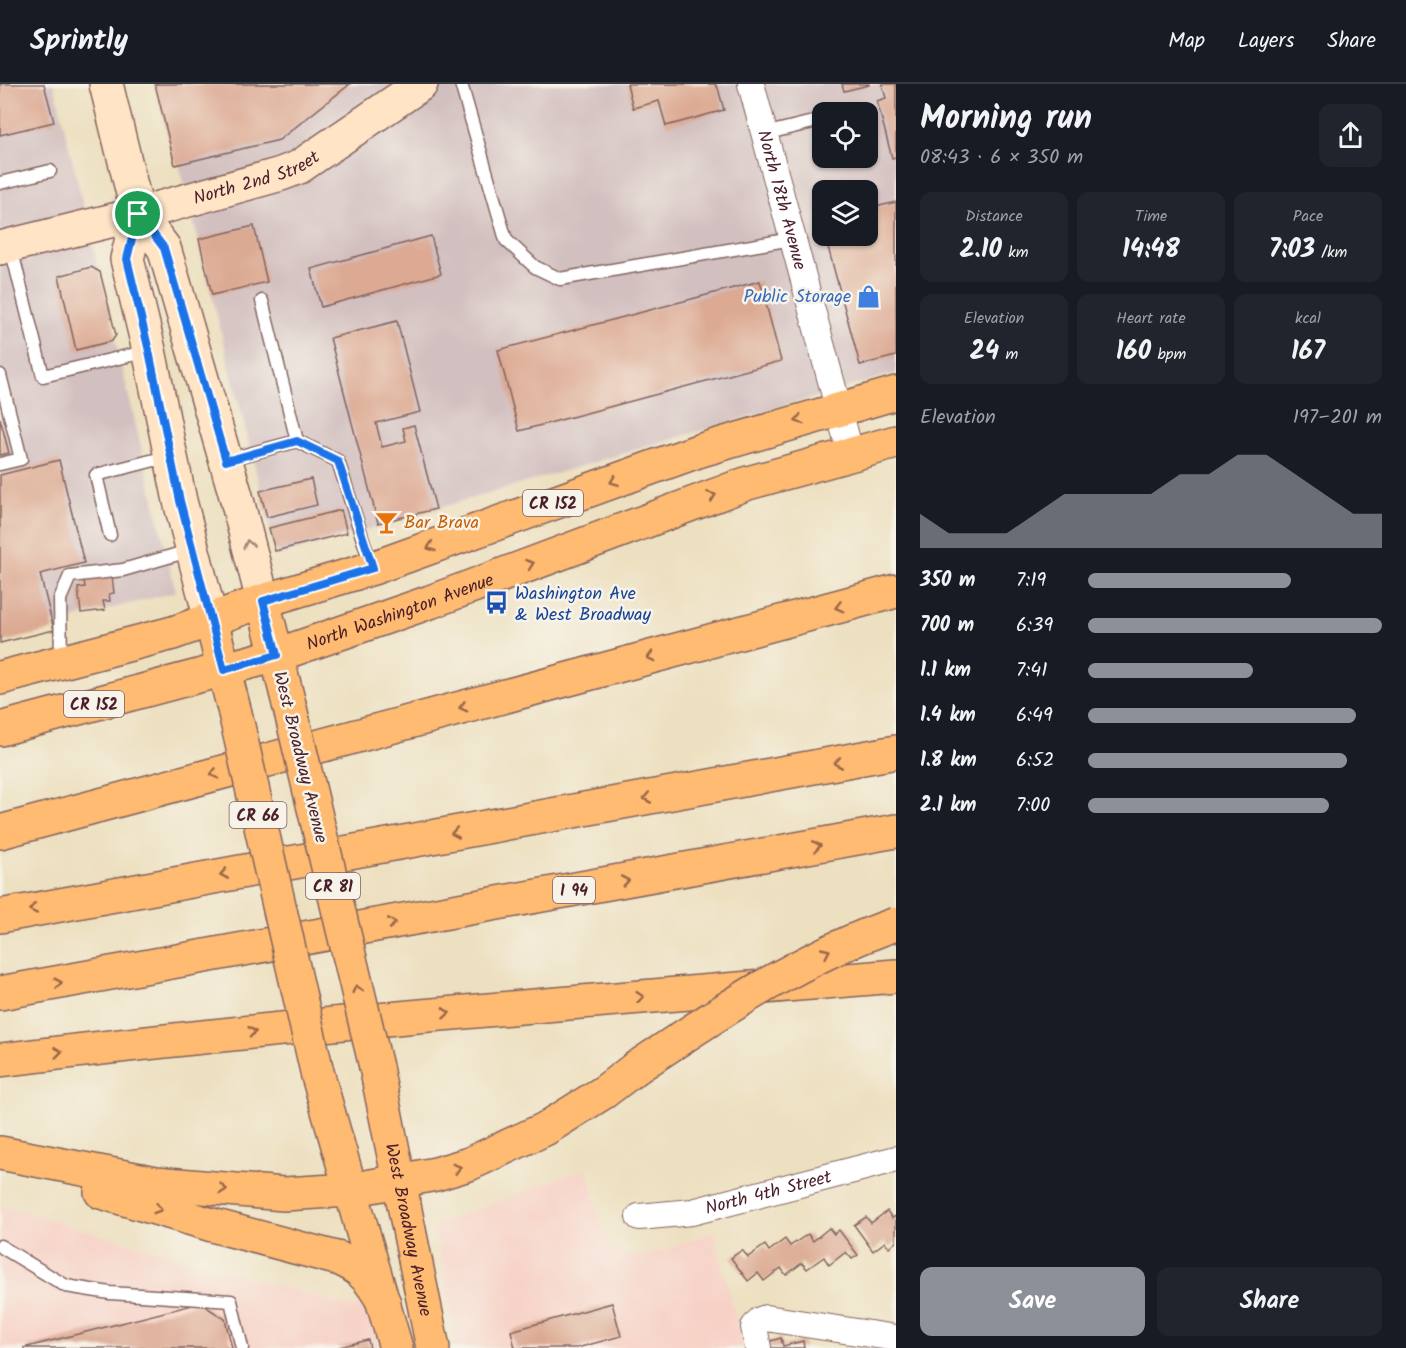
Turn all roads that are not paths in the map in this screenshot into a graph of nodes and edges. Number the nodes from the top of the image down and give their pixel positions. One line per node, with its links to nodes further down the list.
1 (106, 84): 9 (main road, West Broadway Avenue / CR 66)
2 (421, 84): 9 (main road, North 2nd Street)
3 (461, 84): 10 (lane)
4 (751, 84): 6 (street, North 18th Avenue)
5 (812, 122): 6 (lane)
6 (764, 134): 10 (street, North 18th Avenue)
7 (50, 171): 8 (lane)
8 (0, 183)
9 (138, 214): 11 (main road, North 2nd Street); 13 (main road, West Broadway Avenue / CR 66); 21 (main road, West Broadway Avenue / CR 66)
10 (792, 239): 16 (street, North 18th Avenue)
11 (5, 246): 13 (lane)
12 (262, 301): 17 (lane)
13 (149, 351): 19 (main road, West Broadway Avenue / CR 66)
14 (0, 375): 22 (lane)
15 (896, 393): 16 (main road, North Washington Avenue / CR 152)
16 (838, 409): 20 (street, North 18th Avenue); 25 (main road, North Washington Avenue / CR 152, one-way to 25)
17 (297, 441): 21 (lane); 25 (lane)
18 (896, 442): 20 (main road, North Washington Avenue / CR 152)
19 (171, 456): 23 (lane); 24 (main road, West Broadway Avenue / CR 66)
20 (851, 456): 27 (main road, North Washington Avenue / CR 152, one-way to 20)
21 (226, 461): 27 (main road, West Broadway Avenue / CR 66, one-way to 21)
22 (0, 464)
23 (110, 535)
24 (193, 550): 28 (main road, West Broadway Avenue / CR 66); 29 (lane)
25 (373, 568): 27 (main road, North Washington Avenue / CR 152)
26 (896, 591): 34 (main road, one-way to 34)
27 (270, 627): 28 (main road, North Washington Avenue / CR 152); 28 (main road, North Washington Avenue / CR 152); 43 (main road, West Broadway Avenue / CR 81, one-way to 27, bridge)
28 (218, 645): 29 (main road, North Washington Avenue / CR 152); 31 (main road, North Washington Avenue / CR 152); 44 (main road, West Broadway Avenue / CR 66, bridge)
29 (60, 663): 30 (main road, North Washington Avenue / CR 152)
30 (0, 678)
31 (0, 729)
32 (896, 752): 35 (main road, one-way to 35)
33 (896, 831): 38 (main road, I 94, one-way to 33)
34 (0, 832)
35 (0, 916)
36 (896, 924): 43 (main road, one-way to 36, bridge)
37 (896, 976): 39 (main road, one-way to 37)
38 (0, 993)
39 (0, 1060)
40 (0, 1153): 44 (main road, one-way to 44)
41 (896, 1159): 45 (street, North 4th Street)
42 (0, 1167): 47 (main road, one-way to 47)
43 (400, 1181): 44 (main road); 51 (main road, West Broadway Avenue / CR 81)
44 (350, 1190): 47 (main road, West Broadway Avenue / CR 66)
45 (639, 1217)
46 (0, 1246): 49 (lane)
47 (384, 1303): 50 (main road, West Broadway Avenue / CR 66)
48 (896, 1338): 52 (street)
49 (242, 1348)
50 (396, 1348)
51 (433, 1348)
52 (758, 1348)

